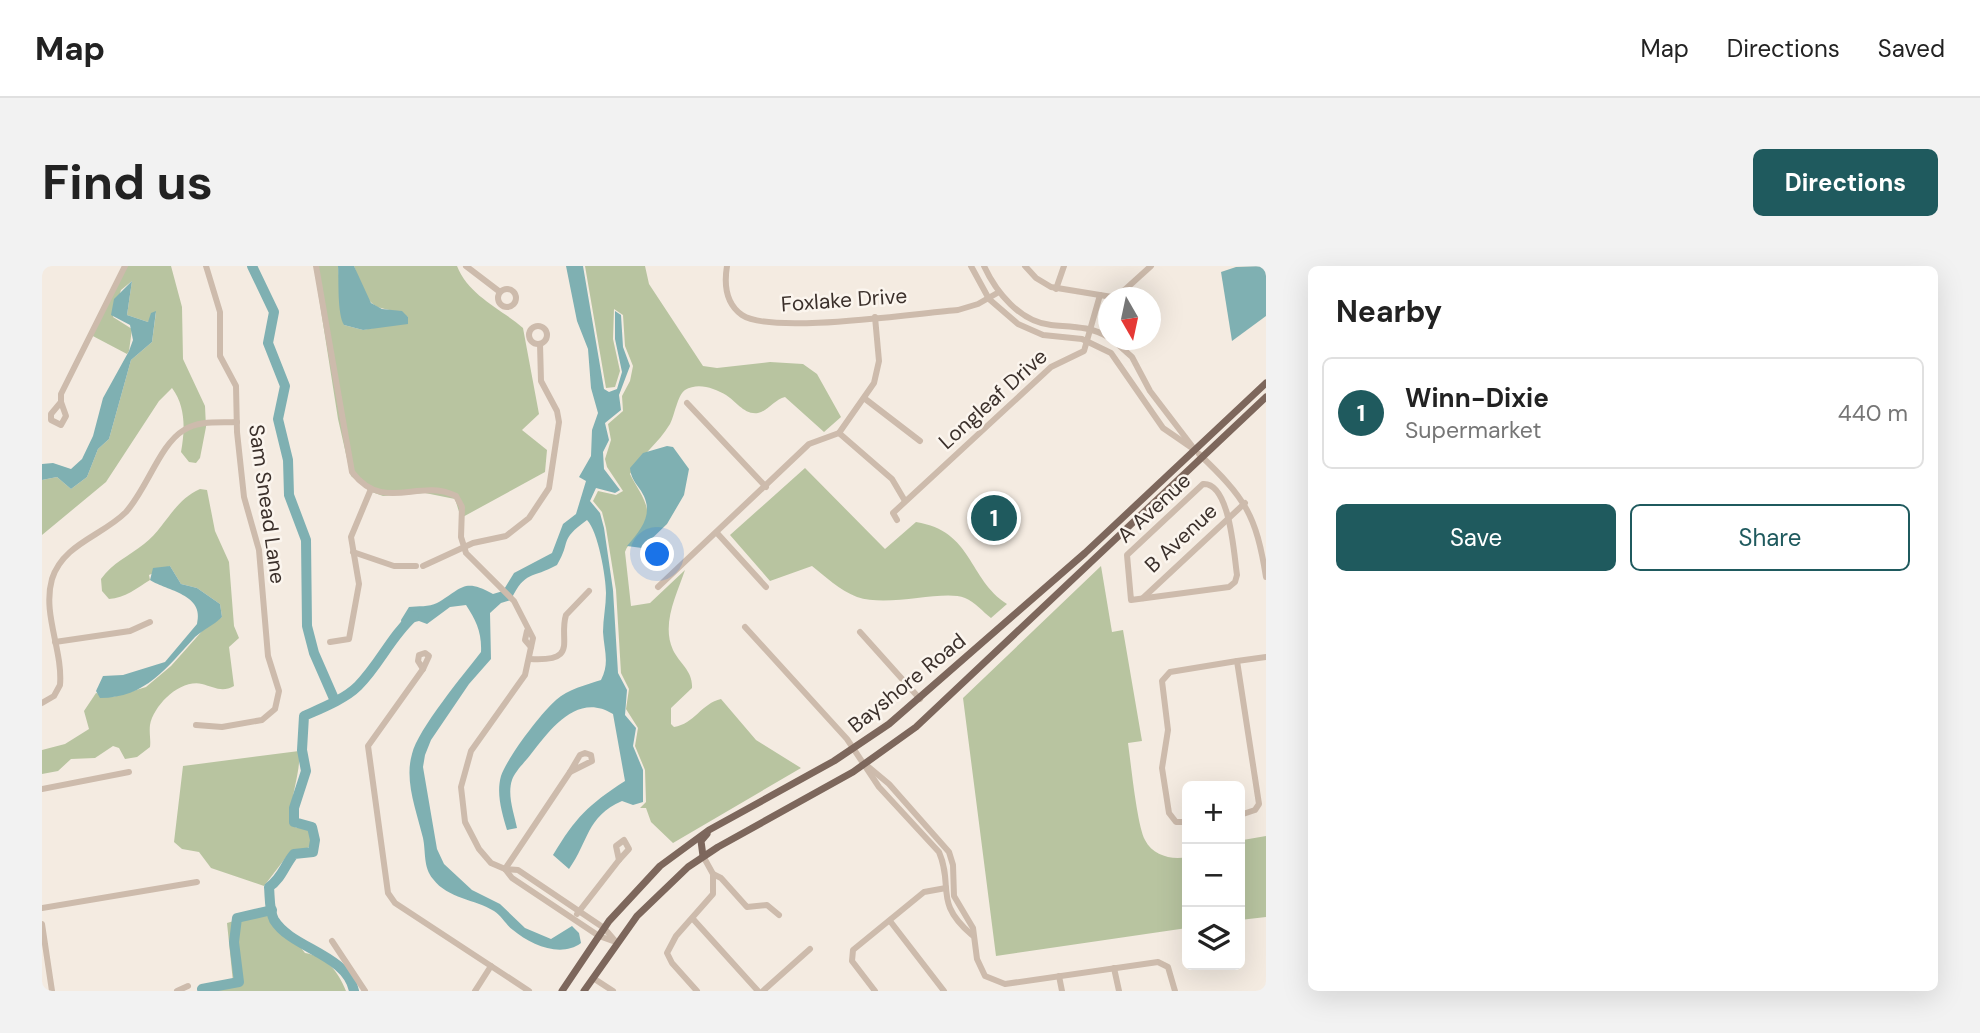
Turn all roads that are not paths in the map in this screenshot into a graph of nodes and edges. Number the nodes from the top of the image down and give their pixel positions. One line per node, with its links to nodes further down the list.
1 (125, 266): 29 (street)
2 (206, 266): 31 (street, Sam Snead Lane)
3 (316, 266): 37 (street)
4 (466, 266): 13 (street)
5 (727, 266): 18 (street, Foxlake Drive)
6 (971, 266): 16 (street)
7 (984, 266): 14 (street)
8 (1025, 266): 12 (street)
9 (1064, 266): 12 (street)
10 (1151, 266): 11 (street)
11 (1128, 287)
12 (1056, 289): 15 (street)
13 (500, 292)
14 (999, 292): 16 (street, Foxlake Drive); 19 (street)
15 (1098, 295)
16 (989, 299): 18 (street, Foxlake Drive); 21 (street)
17 (1098, 304): 19 (street)
18 (875, 317): 28 (street)
19 (1092, 329): 20 (street); 21 (street)
20 (1098, 332)
21 (1089, 341): 25 (street); 38 (street, Longleaf Drive)
22 (540, 344): 44 (street)
23 (1114, 350): 25 (street)
24 (1124, 350): 34 (street)
25 (1111, 353): 34 (street)
26 (1266, 383): 34 (main road, Bayshore Road)
27 (1266, 397): 35 (main road, Bayshore Road)
28 (864, 398): 32 (street); 33 (street)
29 (61, 402)
30 (687, 402): 36 (street)
31 (237, 422): 57 (street); 65 (street, Sam Snead Lane)
32 (839, 433): 36 (street); 38 (street)
33 (920, 441)
34 (1195, 450): 35 (street); 52 (main road, Bayshore Road)
35 (1202, 457): 39 (street); 53 (main road, Bayshore Road)
36 (766, 487): 43 (street)
37 (371, 489): 42 (street); 46 (street)
38 (905, 501): 41 (street, Longleaf Drive)
39 (1245, 503): 40 (street, B Avenue); 47 (street)
40 (1228, 518): 51 (street, B Avenue); 51 (street); 51 (street, A Avenue)
41 (897, 520)
42 (460, 532): 44 (street); 45 (street)
43 (717, 533): 48 (street); 49 (street)
44 (473, 543): 45 (street)
45 (465, 547): 46 (street); 60 (street)
46 (353, 552): 58 (street)
47 (1266, 577)
48 (659, 587)
49 (766, 587)
50 (589, 591): 60 (street)
51 (1142, 599)
52 (1021, 609): 53 (main road); 63 (main road, Bayshore Road)
53 (1031, 619): 67 (main road, Bayshore Road)
54 (150, 622): 57 (street)
55 (745, 627): 66 (street)
56 (860, 632): 63 (street)
57 (55, 642): 64 (street)
58 (330, 642)
59 (1266, 657): 61 (street)
60 (530, 659): 76 (street)
61 (1237, 661): 71 (street); 72 (street)
62 (424, 669): 94 (street)
63 (920, 699): 66 (main road, Bayshore Road)
64 (42, 704)
65 (196, 725)
66 (854, 749): 67 (street); 73 (main road, Bayshore Road)
67 (865, 764): 74 (main road, Bayshore Road); 79 (street); 80 (street)
68 (129, 772): 70 (street)
69 (570, 772): 76 (street)
70 (42, 789)
71 (1245, 813)
72 (1182, 822)
73 (709, 830): 74 (main road); 88 (main road, Bayshore Road)
74 (703, 856): 77 (street); 92 (main road, Bayshore Road)
75 (619, 860): 82 (street)
76 (505, 869): 82 (street); 84 (street)
77 (713, 874): 83 (street); 85 (street)
78 (197, 882): 81 (street)
79 (953, 887): 80 (street); 89 (street)
80 (944, 888): 86 (street); 89 (street)
81 (42, 908)
82 (580, 911): 84 (street); 88 (street)
83 (779, 915)
84 (574, 919): 90 (street)
85 (693, 919): 108 (street); 109 (street)
86 (890, 920): 110 (street); 111 (street)
87 (42, 924): 100 (street)
88 (604, 928): 90 (main road, Bayshore Road); 92 (street)
89 (972, 935): 99 (street)
90 (598, 936): 92 (street); 105 (main road, Bayshore Road)
91 (332, 941): 102 (street)
92 (616, 942): 97 (main road, Bayshore Road)
93 (810, 949): 109 (street)
94 (491, 966): 103 (street); 104 (street)
95 (1114, 968): 96 (street); 113 (street); 114 (street)
96 (1059, 976): 99 (street); 112 (street)
97 (593, 978): 106 (main road, Bayshore Road); 107 (street)
98 (188, 986): 101 (street)
99 (1005, 988)
100 (52, 991)
101 (177, 991)
102 (365, 991)
103 (475, 991)
104 (529, 991)
105 (562, 991)
106 (584, 991)
107 (613, 991)
108 (697, 991)
109 (760, 991)
110 (875, 991)
111 (944, 991)
112 (1062, 991)
113 (1119, 991)
114 (1175, 991)

